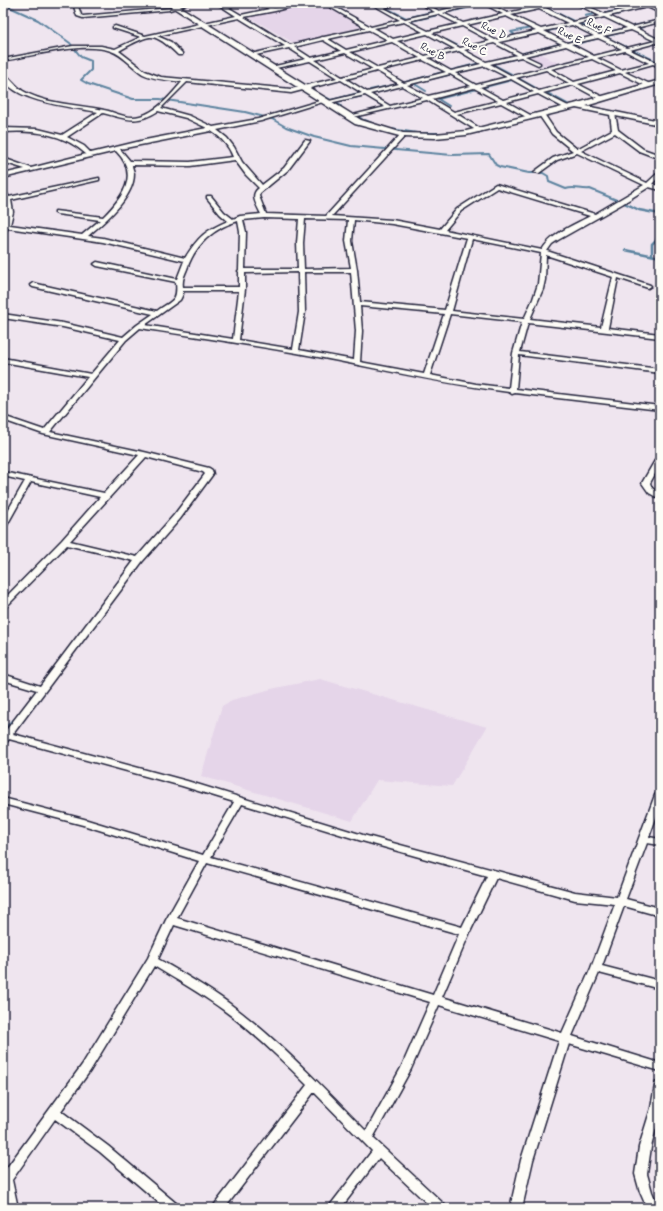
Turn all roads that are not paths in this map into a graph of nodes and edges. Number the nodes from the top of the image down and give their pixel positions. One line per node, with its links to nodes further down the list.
1 (75, 3): 17 (street)
2 (189, 3): 17 (street)
3 (218, 3): 25 (street)
4 (262, 3): 21 (street)
5 (303, 3): 21 (street)
6 (325, 3): 33 (street, Rue B)
7 (372, 3): 20 (street, Rue C)
8 (398, 3): 20 (street)
9 (421, 3): 22 (street, Rue D)
10 (479, 3): 22 (street)
11 (484, 3): 24 (street, Rue E)
12 (530, 3): 19 (street, Rue F)
13 (557, 3): 19 (street)
14 (577, 3): 26 (street)
15 (642, 3): 18 (street)
16 (660, 3): 18 (street)
17 (172, 5): 30 (main road)
18 (648, 6): 23 (street); 26 (street)
19 (539, 7): 24 (street); 29 (street, Rue F)
20 (381, 8): 27 (street, Rue C)
21 (275, 10): 25 (street)
22 (437, 12): 27 (street); 31 (street, Rue D)
23 (660, 12)
24 (508, 15): 31 (street); 35 (street, Rue E)
25 (240, 16): 30 (street); 45 (street)
26 (604, 16): 29 (street); 34 (street)
27 (405, 20): 33 (street); 36 (street, Rue C)
28 (660, 21): 34 (street)
29 (573, 23): 35 (street); 38 (street, Rue F)
30 (202, 24): 37 (street); 51 (main road)
31 (462, 25): 36 (street); 43 (street, Rue D)
32 (116, 27): 39 (street)
33 (371, 28): 40 (street); 41 (street, Rue B)
34 (631, 28): 38 (street); 42 (street)
35 (540, 31): 43 (street); 44 (street, Rue E)
36 (428, 33): 41 (street); 46 (street, Rue C)
37 (152, 35): 39 (street); 50 (street)
38 (599, 36): 44 (street); 47 (street, Rue F)
39 (145, 37): 48 (street)
40 (322, 38): 45 (street); 49 (street)
41 (395, 41): 49 (street); 54 (street, Rue B)
42 (660, 41): 47 (street)
43 (494, 42): 46 (street); 52 (street, Rue D)
44 (566, 44): 52 (street); 53 (street, Rue E)
45 (289, 46): 51 (street); 55 (street)
46 (459, 49): 54 (street); 57 (street, Rue C)
47 (625, 49): 53 (street); 59 (street, Rue F)
48 (114, 51): 56 (street); 68 (street)
49 (347, 52): 55 (street); 62 (street)
50 (180, 54)
51 (253, 55): 60 (main road)
52 (520, 55): 57 (street); 58 (street, Rue D)
53 (592, 57): 61 (street); 63 (street, Rue E)
54 (424, 58): 62 (street); 64 (street, Rue B)
55 (312, 59): 60 (street); 67 (street)
56 (3, 60)
57 (486, 63): 64 (street); 66 (street, Rue C)
58 (538, 64)
59 (658, 64): 63 (street)
60 (273, 68): 74 (main road)
61 (547, 69): 66 (street); 71 (street)
62 (377, 70): 67 (street); 70 (street)
63 (620, 71): 71 (street); 72 (street, Rue E)
64 (451, 72): 70 (street); 73 (street, Rue B)
65 (3, 74): 84 (street)
66 (512, 78): 73 (street); 76 (street, Rue C)
67 (343, 79): 74 (street); 75 (street)
68 (185, 81): 74 (street); 83 (street)
69 (660, 82): 72 (main road)
70 (402, 84): 75 (street); 78 (street)
71 (574, 84): 76 (street); 77 (street)
72 (648, 85): 77 (main road)
73 (477, 87): 78 (street); 80 (street, Rue B)
74 (302, 88): 79 (main road)
75 (365, 93): 79 (street); 82 (street)
76 (540, 93): 80 (street); 81 (street, Rue C)
77 (601, 98): 81 (main road)
78 (429, 99): 82 (street); 85 (street)
79 (325, 101): 88 (main road); 91 (street)
80 (503, 102): 85 (street); 89 (street, Rue B)
81 (572, 107): 86 (main road); 87 (main road)
82 (390, 108): 88 (street)
83 (157, 109): 84 (street); 91 (street)
84 (103, 111): 96 (street)
85 (453, 114): 93 (street)
86 (613, 114): 90 (main road); 94 (street)
87 (542, 115): 89 (main road); 99 (street)
88 (351, 117): 95 (main road)
89 (530, 117): 93 (main road)
90 (660, 123)
91 (213, 129): 98 (street); 102 (street)
92 (3, 130): 96 (street)
93 (479, 130): 95 (main road)
94 (615, 131): 99 (street); 101 (street)
95 (403, 135): 120 (street)
96 (63, 137): 100 (street)
97 (307, 141): 111 (street)
98 (117, 149): 100 (street); 104 (street)
99 (577, 151): 106 (street); 110 (street)
100 (90, 155): 105 (street)
101 (660, 157)
102 (236, 158): 104 (street); 111 (street)
103 (3, 160): 105 (street)
104 (129, 163): 123 (street)
105 (30, 169): 108 (street)
106 (537, 172)
107 (660, 173): 110 (street)
108 (3, 176)
109 (97, 179): 115 (street)
110 (648, 184): 112 (street); 119 (street)
111 (261, 187): 117 (street)
112 (660, 188)
113 (3, 192): 115 (street)
114 (209, 197): 124 (street)
115 (6, 199): 125 (street)
116 (57, 212): 123 (street)
117 (264, 216): 118 (street); 121 (street)
118 (302, 216): 120 (street); 134 (street)
119 (595, 216): 126 (street); 129 (street)
120 (328, 217): 122 (street)
121 (240, 218): 124 (street); 133 (street)
122 (351, 218): 126 (street); 132 (street)
123 (105, 219): 127 (street)
124 (232, 220): 130 (street)
125 (5, 229): 127 (street)
126 (441, 232): 128 (street)
127 (84, 237): 130 (street)
128 (470, 237): 129 (street); 142 (street)
129 (543, 252): 135 (street); 145 (street)
130 (187, 260): 136 (street)
131 (97, 264): 136 (street)
132 (354, 270): 134 (street); 141 (street)
133 (241, 271): 134 (street); 140 (street)
134 (302, 271): 151 (street)
135 (616, 275): 138 (street); 147 (street)
136 (179, 281): 139 (street)
137 (33, 284): 143 (street)
138 (648, 286)
139 (180, 289): 140 (street); 143 (street)
140 (242, 289): 150 (street)
141 (357, 304): 142 (street); 154 (street)
142 (448, 312): 145 (street); 157 (street)
143 (158, 313): 146 (street)
144 (3, 316): 149 (street)
145 (525, 322): 147 (street); 152 (street)
146 (139, 326): 149 (street); 150 (street)
147 (604, 330): 148 (street)
148 (660, 336)
149 (124, 340): 156 (street)
150 (236, 341): 151 (street)
151 (296, 351): 154 (street)
152 (516, 354): 155 (street); 158 (street)
153 (3, 360): 156 (street)
154 (357, 363): 157 (street)
155 (660, 371)
156 (94, 376): 161 (street)
157 (426, 377): 158 (street)
158 (512, 392): 159 (street)
159 (660, 408)
160 (3, 418): 161 (street)
161 (45, 433): 162 (street)
162 (144, 454): 166 (street); 170 (street)
163 (660, 459): 167 (street)
164 (3, 474): 165 (street)
165 (29, 480): 166 (street); 168 (street)
166 (106, 496): 169 (street)
167 (660, 497)
168 (3, 526)
169 (65, 542): 170 (street); 171 (street)
170 (139, 560): 173 (street)
171 (4, 602)
172 (3, 677): 173 (street)
173 (42, 689): 174 (street)
174 (5, 738): 176 (street)
175 (660, 794): 178 (street)
176 (240, 800): 180 (street); 181 (street)
177 (3, 801): 180 (street)
178 (644, 839): 179 (street); 182 (street)
179 (660, 842)
180 (204, 860): 184 (street); 185 (street)
181 (493, 874): 182 (street); 185 (street)
182 (620, 901): 183 (street); 187 (street)
183 (660, 912)
184 (171, 920): 186 (street); 189 (street)
185 (465, 932): 189 (street)
186 (152, 960): 192 (street); 194 (street)
187 (596, 968): 188 (street); 190 (street)
188 (660, 985)
189 (435, 1000): 190 (street); 195 (street)
190 (565, 1039): 191 (street); 203 (street)
191 (660, 1067)
192 (314, 1084): 195 (street); 200 (street)
193 (660, 1084): 204 (street)
194 (54, 1112): 197 (street); 199 (street)
195 (366, 1139): 196 (street)
196 (378, 1151): 201 (street); 202 (street)
197 (4, 1180): 198 (street)
198 (12, 1208)
199 (173, 1208)
200 (218, 1208)
201 (334, 1208)
202 (440, 1208)
203 (516, 1208)
204 (653, 1208)

